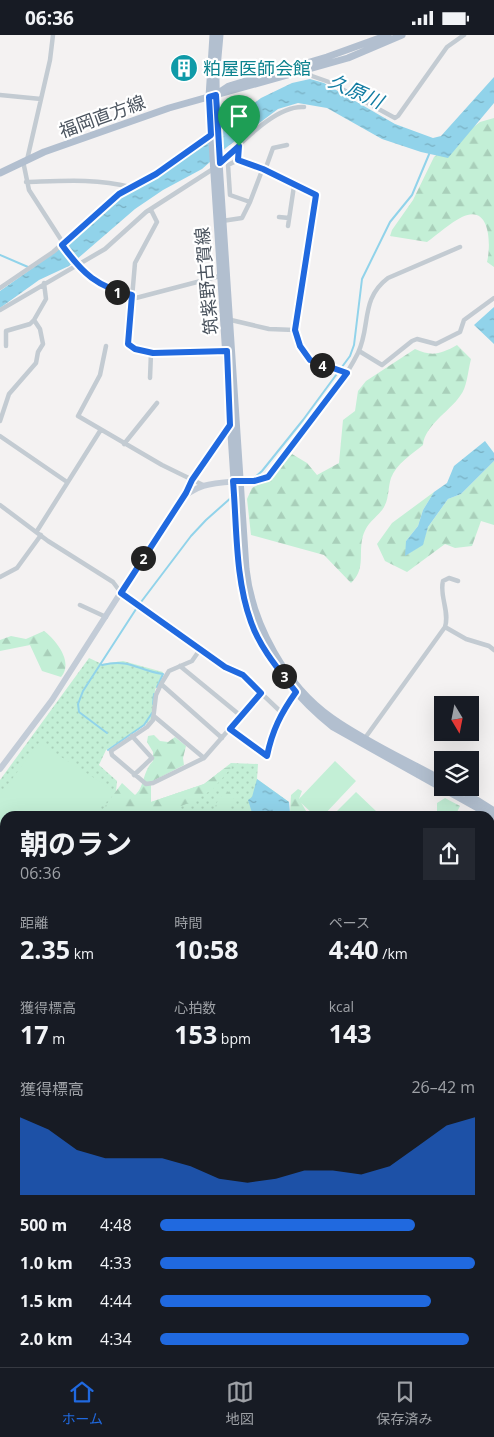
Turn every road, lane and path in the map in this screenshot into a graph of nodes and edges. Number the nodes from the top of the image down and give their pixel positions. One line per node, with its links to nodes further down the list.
1 (53, 35): 10 (street)
2 (213, 35): 9 (main road, 筑紫野古賀線)
3 (220, 35): 9 (main road, 筑紫野古賀線)
4 (388, 35): 9 (main road, 福岡直方線)
5 (402, 35): 7 (main road, 福岡直方線)
6 (464, 35): 7 (street)
7 (305, 71): 9 (main road, 福岡直方線)
8 (0, 95): 10 (street)
9 (212, 96): 12 (main road, 筑紫野古賀線); 15 (main road, 福岡直方線)
10 (41, 99): 15 (street)
11 (304, 107): 14 (street)
12 (213, 135): 17 (main road, 筑紫野古賀線); 22 (street)
13 (287, 145): 18 (street)
14 (239, 146): 16 (street); 17 (street)
15 (25, 160): 19 (main road, 福岡直方線); 20 (street)
16 (238, 160): 18 (street); 23 (street)
17 (217, 164): 24 (street); 27 (main road, 筑紫野古賀線); 28 (main road, 筑紫野古賀線)
18 (264, 169): 21 (street); 23 (street)
19 (0, 173)
20 (26, 182): 22 (street); 30 (street)
21 (294, 186): 26 (street); 41 (street)
22 (130, 187): 30 (street)
23 (250, 202): 28 (street)
24 (151, 211): 32 (street); 36 (street)
25 (279, 217): 26 (street)
26 (289, 218): 29 (street)
27 (216, 221): 28 (street); 33 (main road, 筑紫野古賀線)
28 (224, 221): 40 (main road, 筑紫野古賀線)
29 (288, 227)
30 (62, 245): 32 (street); 35 (street)
31 (460, 247): 45 (street)
32 (78, 266): 34 (street); 36 (street)
33 (220, 276): 36 (street); 44 (main road, 筑紫野古賀線)
34 (44, 283): 38 (street); 39 (street)
35 (0, 288)
36 (132, 297): 46 (street)
37 (494, 298): 45 (street)
38 (0, 310)
39 (34, 320): 42 (street); 50 (street)
40 (231, 320): 41 (street); 56 (main road, 筑紫野古賀線)
41 (295, 330): 47 (street)
42 (6, 346)
43 (106, 346): 52 (street)
44 (227, 351): 46 (street); 51 (main road, 筑紫野古賀線)
45 (359, 351): 47 (street)
46 (151, 353): 48 (street)
47 (347, 373): 56 (street)
48 (150, 378)
49 (157, 403): 54 (street)
50 (0, 421)
51 (230, 425): 55 (street); 56 (main road, 筑紫野古賀線)
52 (100, 431): 54 (street); 57 (street)
53 (0, 436): 57 (street)
54 (124, 444): 55 (street)
55 (192, 480): 58 (street); 59 (street)
56 (237, 481): 58 (street); 72 (main road, 筑紫野古賀線); 80 (main road, 筑紫野古賀線)
57 (67, 482): 61 (street)
58 (202, 485): 59 (street)
59 (186, 493): 64 (street)
60 (0, 505): 61 (street)
61 (39, 533): 62 (street); 64 (street)
62 (0, 577)
63 (458, 581): 67 (street)
64 (121, 593): 66 (street); 68 (street)
65 (80, 605): 66 (street)
66 (106, 617): 82 (street)
67 (445, 627): 69 (street); 80 (street)
68 (201, 648): 70 (street); 73 (street)
69 (494, 650)
70 (180, 666): 71 (street); 75 (street)
71 (161, 684): 76 (street); 79 (street)
72 (296, 692): 74 (street); 86 (main road, 筑紫野古賀線)
73 (261, 693): 74 (street); 75 (street)
74 (282, 713): 77 (street)
75 (241, 715): 77 (street)
76 (155, 717): 78 (street); 81 (street)
77 (230, 729): 79 (street)
78 (132, 736): 83 (street); 83 (street)
79 (222, 738): 81 (street)
80 (365, 738): 84 (main road, 筑紫野古賀線)
81 (204, 758): 83 (street)
82 (0, 769)
83 (134, 775)
84 (434, 776)
85 (470, 796): 87 (main road)
86 (483, 811)
87 (494, 811)

